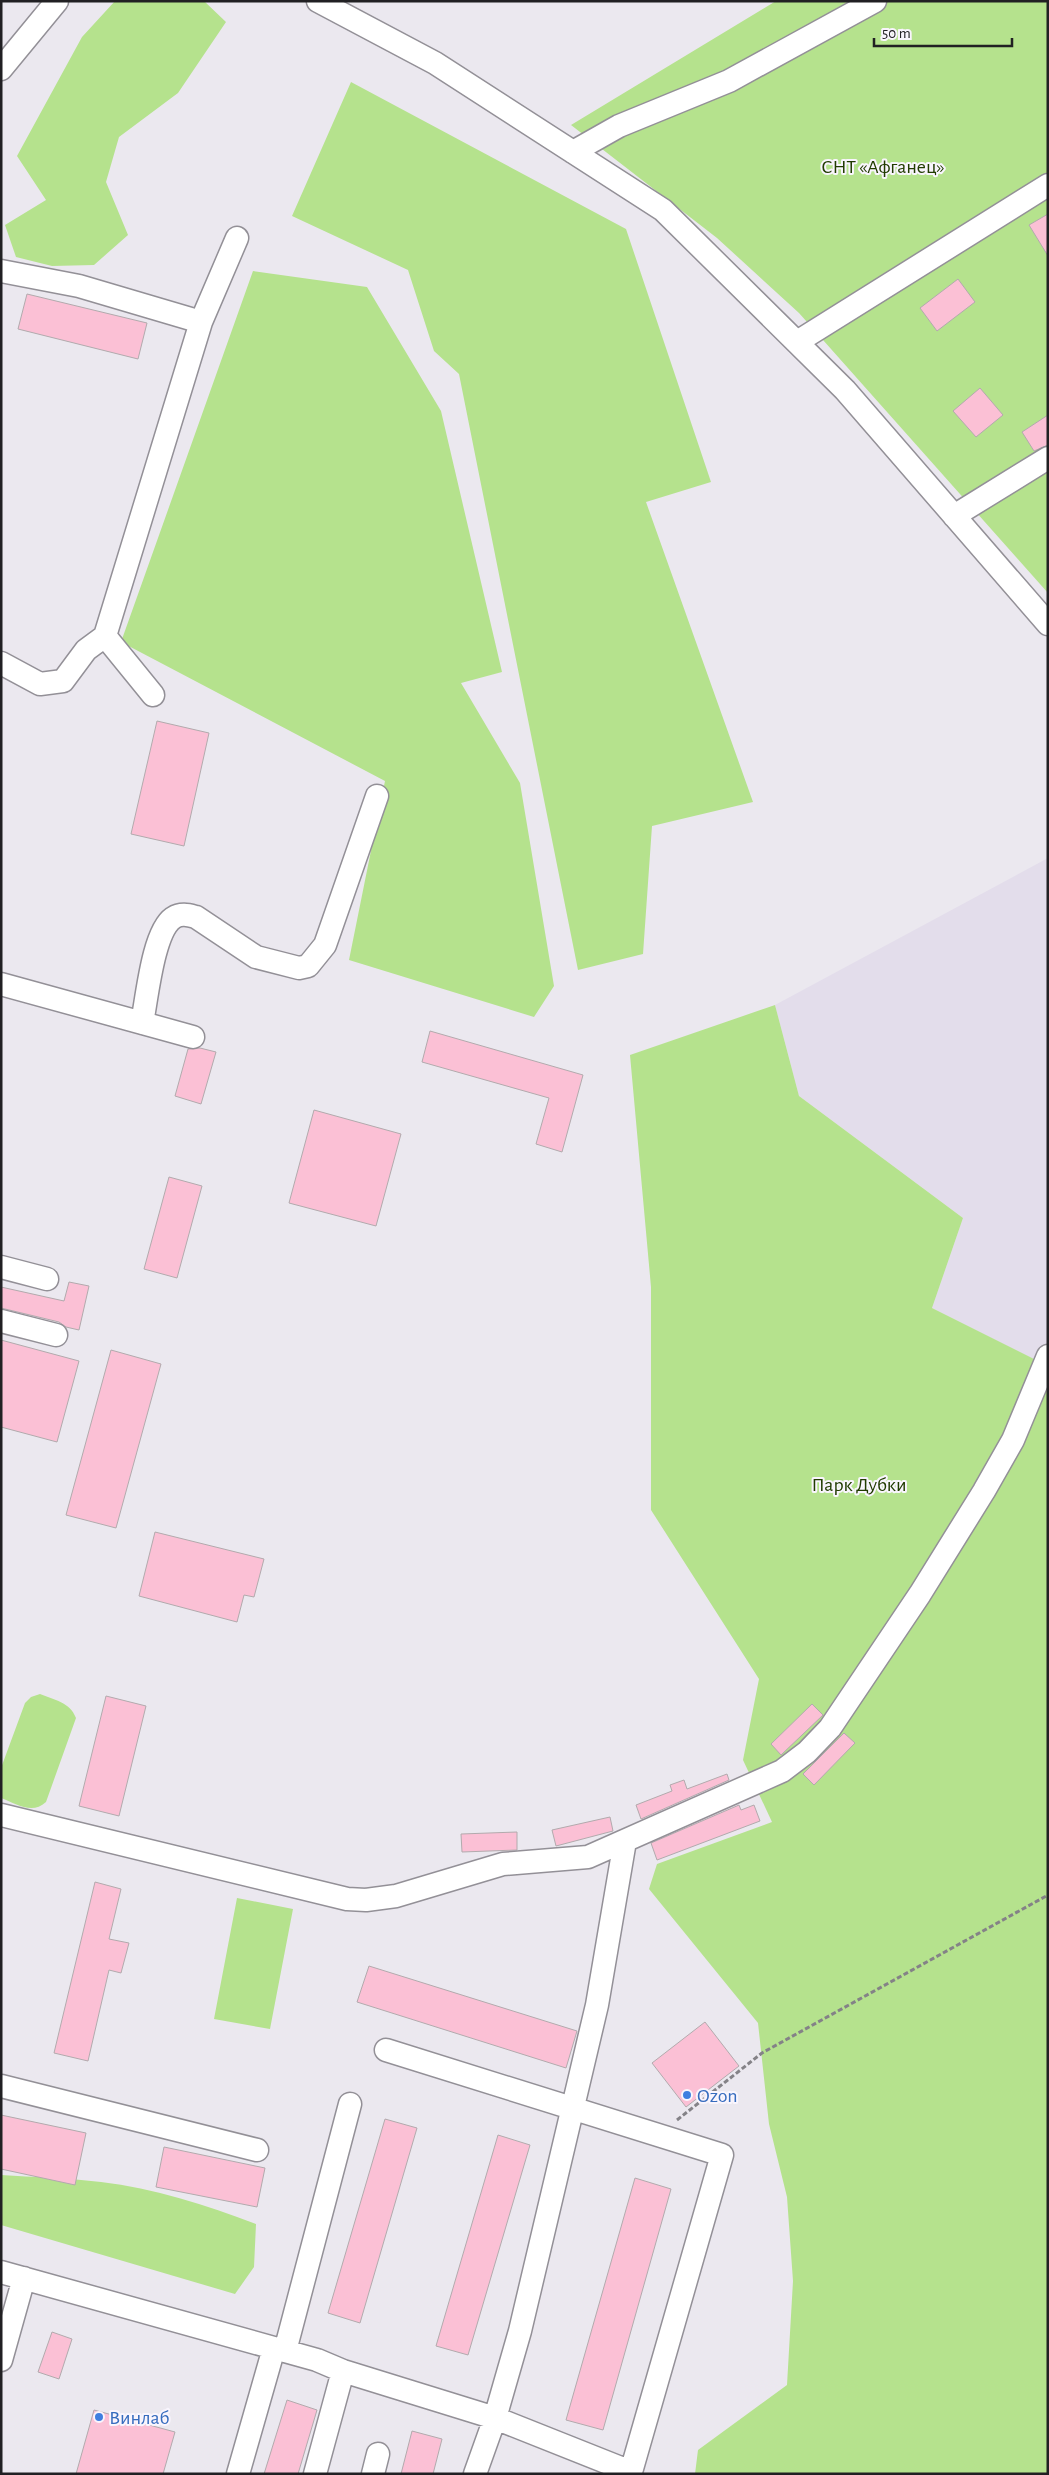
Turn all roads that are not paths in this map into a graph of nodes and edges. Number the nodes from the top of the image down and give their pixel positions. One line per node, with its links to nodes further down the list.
1 (57, 1): 4 (street)
2 (318, 1): 5 (street)
3 (875, 1): 5 (street)
4 (1, 69)
5 (573, 152): 10 (street)
6 (1048, 186): 10 (street)
7 (237, 238): 9 (street)
8 (1, 271): 9 (street)
9 (201, 322): 14 (street)
10 (797, 342): 12 (street)
11 (1048, 458): 12 (street)
12 (954, 516): 13 (street)
13 (1048, 624)
14 (106, 636): 15 (street); 16 (street)
15 (1, 663)
16 (153, 695)
17 (377, 796): 19 (street)
18 (1, 984): 19 (street)
19 (142, 1023): 20 (street)
20 (193, 1037)
21 (1, 1267): 22 (street)
22 (47, 1278)
23 (1, 1321): 24 (street)
24 (56, 1335)
25 (1048, 1356): 27 (street)
26 (1, 1815): 27 (street)
27 (625, 1841): 31 (street)
28 (386, 2050): 31 (street)
29 (1, 2086): 32 (street)
30 (350, 2104): 35 (street)
31 (573, 2108): 38 (street); 39 (street)
32 (257, 2150)
33 (1, 2272): 34 (street)
34 (24, 2278): 35 (street); 36 (street)
35 (279, 2349): 37 (street); 40 (street)
36 (1, 2360)
37 (343, 2371): 38 (street); 41 (street)
38 (494, 2418): 39 (street); 42 (street)
39 (631, 2473)
40 (238, 2474)
41 (315, 2474)
42 (475, 2474)

